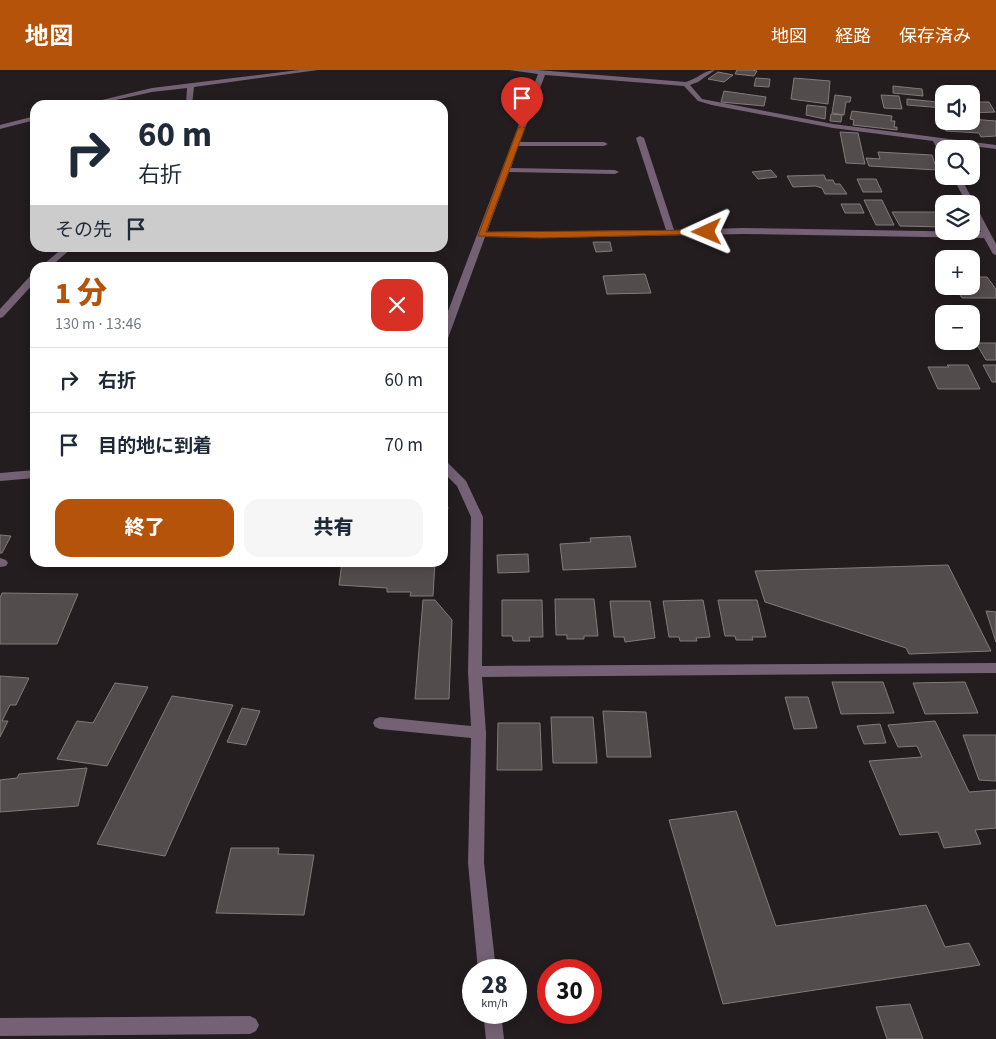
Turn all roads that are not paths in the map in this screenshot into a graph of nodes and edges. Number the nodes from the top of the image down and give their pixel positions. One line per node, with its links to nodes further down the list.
1 (315, 70): 6 (street)
2 (512, 70): 4 (street)
3 (712, 70): 5 (street)
4 (542, 73): 5 (street); 13 (street)
5 (686, 84): 12 (street)
6 (191, 85): 7 (street); 8 (street)
7 (107, 100)
8 (190, 100)
9 (30, 119): 10 (street)
10 (0, 127)
11 (640, 138): 19 (street)
12 (935, 139): 15 (street)
13 (516, 144): 14 (street); 16 (street)
14 (604, 144)
15 (996, 147)
16 (506, 170): 17 (street); 20 (street)
17 (615, 172)
18 (961, 185): 21 (street)
19 (671, 233): 20 (street); 21 (street)
20 (481, 234): 27 (street)
21 (986, 235): 23 (street)
22 (63, 252): 24 (street)
23 (996, 252)
24 (50, 262)
25 (30, 282): 26 (street)
26 (0, 315)
27 (448, 325)
28 (448, 470): 32 (street)
29 (30, 475): 30 (street)
30 (0, 478)
31 (996, 668): 32 (street)
32 (475, 672): 34 (street)
33 (380, 723): 34 (street)
34 (479, 733): 35 (street)
35 (486, 959)
36 (493, 1024): 39 (street)
37 (250, 1025): 38 (street)
38 (0, 1027)
39 (494, 1039)

